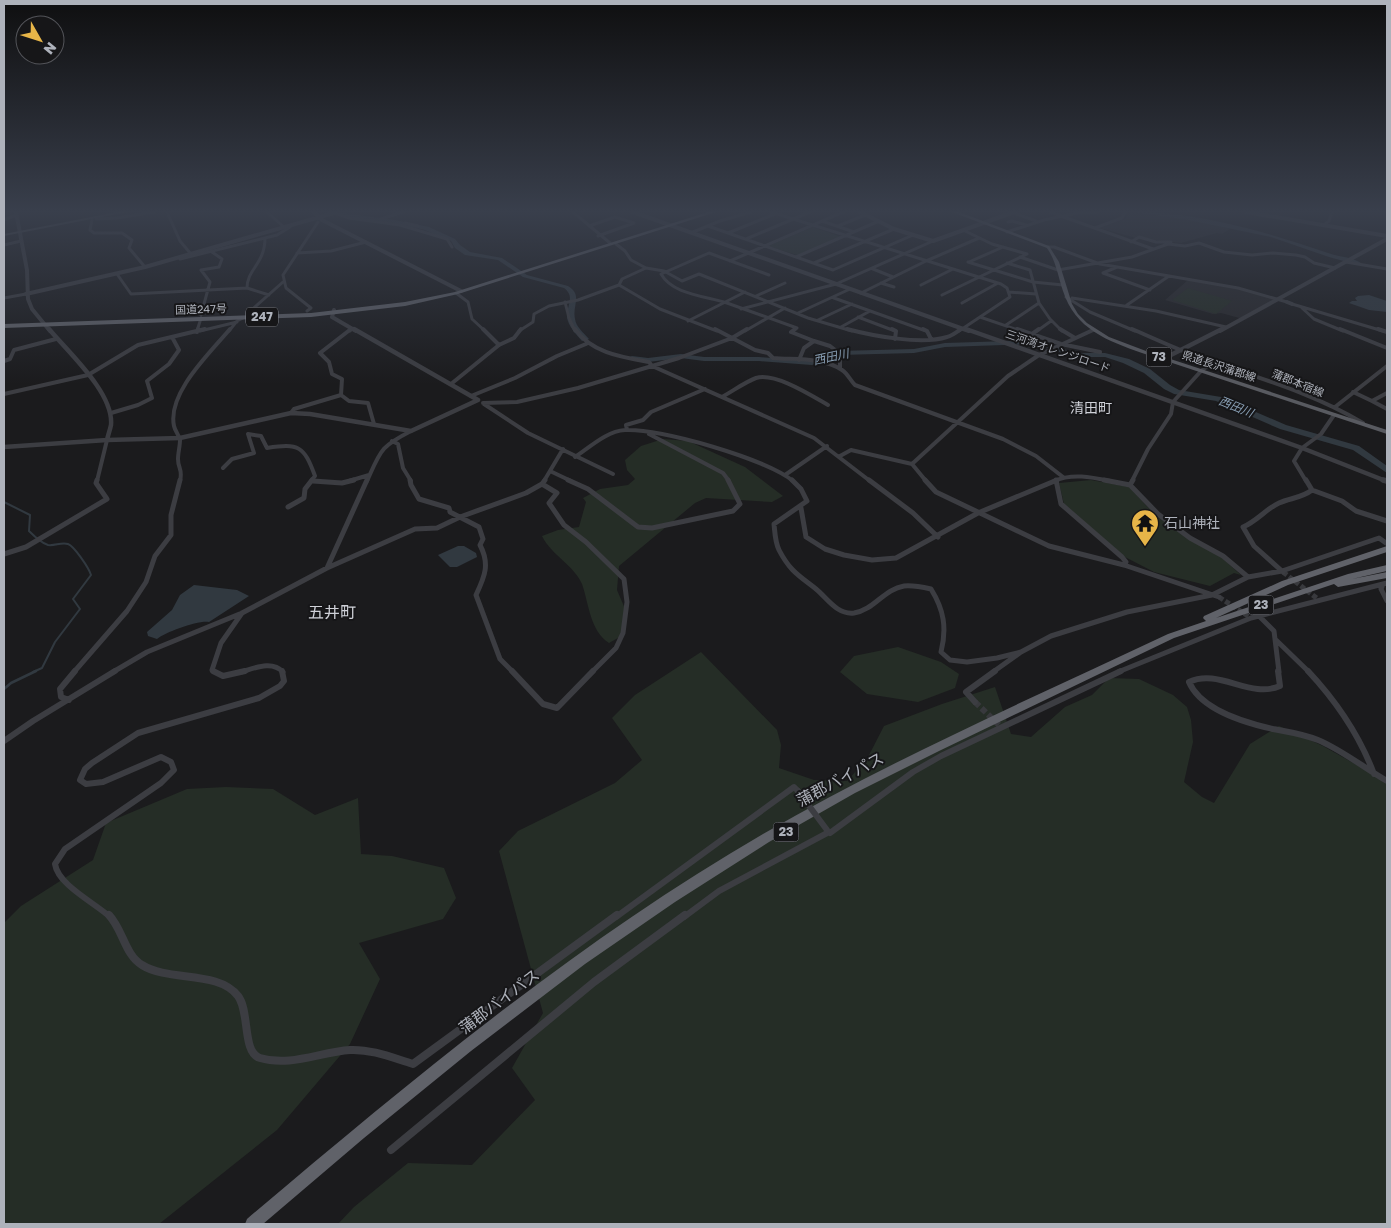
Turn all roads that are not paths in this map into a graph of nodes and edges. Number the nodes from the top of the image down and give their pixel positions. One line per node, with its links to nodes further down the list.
1 (27, 269): 48 (street)
2 (136, 269): 25 (street)
3 (203, 269): 42 (street)
4 (255, 269): 40 (street)
5 (287, 269): 30 (street)
6 (417, 269): 44 (street)
7 (529, 269): 44 (highway, 国道247号 / 247)
8 (643, 269): 36 (street)
9 (654, 269): 24 (street)
10 (668, 269): 24 (street)
11 (753, 269): 26 (street)
12 (794, 269): 35 (street, 三河湾オレンジロード)
13 (873, 269): 28 (street); 35 (street)
14 (908, 269): 28 (street)
15 (954, 269): 37 (street)
16 (955, 269): 29 (street)
17 (1028, 269): 31 (street)
18 (1063, 269): 23 (street)
19 (1112, 269): 43 (street)
20 (1131, 269): 27 (street)
21 (1333, 269): 56 (street)
22 (993, 270): 29 (street); 31 (street)
23 (1058, 270): 38 (main road, 県道長沢蒲郡線 / 73)
24 (664, 271): 45 (street); 58 (street)
25 (117, 274): 42 (street); 48 (street)
26 (769, 275)
27 (1169, 276): 43 (street); 56 (street)
28 (892, 277): 33 (street)
29 (979, 277): 34 (street); 49 (street)
30 (283, 282): 51 (street); 69 (street)
31 (1033, 282): 38 (street); 50 (street)
32 (785, 283): 52 (street)
33 (881, 283): 39 (street); 47 (street)
34 (998, 283): 46 (street); 61 (street)
35 (836, 284): 41 (street, 三河湾オレンジロード); 59 (street)
36 (619, 285): 57 (street); 79 (street)
37 (921, 285)
38 (1063, 285): 55 (main road, 県道長沢蒲郡線 / 73)
39 (894, 287)
40 (247, 288): 42 (street); 51 (street)
41 (850, 289): 47 (street, 三河湾オレンジロード); 54 (street)
42 (209, 290): 74 (street)
43 (1150, 290): 65 (street)
44 (458, 291): 70 (highway, 国道247号 / 247); 102 (street)
45 (745, 292): 52 (street); 58 (street)
46 (1009, 292): 50 (street); 76 (street)
47 (861, 293): 86 (street, 三河湾オレンジロード)
48 (26, 294): 53 (street); 82 (street)
49 (942, 294)
50 (1036, 294): 62 (street)
51 (269, 295): 73 (street)
52 (756, 296): 59 (street)
53 (4, 298)
54 (834, 298): 63 (street); 72 (street)
55 (1066, 298): 65 (street); 89 (main road, 県道長沢蒲郡線 / 73); 104 (street, 蒲郡本宿線)
56 (1279, 300): 60 (street); 87 (street)
57 (565, 302): 100 (street); 102 (street)
58 (724, 302): 68 (street); 79 (street)
59 (769, 302): 67 (street); 68 (street)
60 (1286, 302): 64 (street)
61 (962, 303)
62 (1040, 303): 80 (street); 84 (street)
63 (852, 304): 71 (street); 78 (street)
64 (1292, 304): 66 (street)
65 (1126, 306): 87 (street)
66 (1300, 306): 91 (street); 103 (street)
67 (785, 308): 72 (street); 77 (street)
68 (741, 309): 77 (street)
69 (307, 311): 70 (highway, 国道247号 / 247); 73 (highway, 国道247号 / 247)
70 (333, 311): 73 (highway, 国道247号 / 247); 88 (street)
71 (870, 311): 75 (street); 98 (street)
72 (798, 313): 78 (street)
73 (245, 316): 74 (highway, 国道247号 / 247); 81 (street)
74 (201, 317): 82 (highway, 国道247号 / 247); 90 (street)
75 (858, 317): 85 (street); 97 (street)
76 (980, 317): 84 (street); 86 (street)
77 (767, 318): 94 (street); 99 (street)
78 (818, 320): 85 (street)
79 (688, 321): 94 (street)
80 (1051, 321): 92 (street); 95 (street)
81 (237, 322): 90 (street); 143 (street)
82 (43, 323): 83 (highway, 国道247号 / 247); 96 (street)
83 (4, 324)
84 (1006, 326): 92 (street)
85 (841, 327): 97 (street)
86 (962, 328): 98 (street); 106 (street, 三河湾オレンジロード)
87 (1226, 328): 104 (street)
88 (352, 329): 116 (street); 121 (street)
89 (1093, 330): 95 (street); 107 (main road, 県道長沢蒲郡線 / 73)
90 (197, 332): 93 (street)
91 (1387, 332)
92 (1032, 334): 101 (street)
93 (172, 337): 115 (street); 131 (street)
94 (732, 338): 108 (street); 111 (street)
95 (1074, 338): 101 (street)
96 (56, 339): 109 (street); 115 (street)
97 (895, 339): 98 (street)
98 (931, 339)
99 (814, 341): 108 (street); 113 (street)
100 (586, 344): 111 (street); 122 (street)
101 (1062, 344): 105 (street); 106 (street)
102 (499, 345): 116 (street)
103 (1387, 348)
104 (1181, 350): 107 (street); 110 (street, 蒲郡本宿線)
105 (1100, 352)
106 (1038, 355): 125 (street, 三河湾オレンジロード); 134 (street)
107 (1164, 359): 114 (main road, 県道長沢蒲郡線 / 73)
108 (799, 360): 113 (street)
109 (4, 361)
110 (1213, 362): 114 (street); 129 (street, 蒲郡本宿線)
111 (652, 366): 117 (street); 127 (street)
112 (1387, 366): 118 (street)
113 (840, 369): 134 (street)
114 (1201, 371): 125 (street); 133 (main road, 県道長沢蒲郡線 / 73)
115 (88, 375): 120 (street); 131 (street)
116 (451, 384): 122 (street)
117 (705, 389): 123 (street); 138 (street)
118 (1353, 392): 126 (street); 129 (street)
119 (1387, 393): 126 (street)
120 (4, 394)
121 (341, 395): 132 (street); 136 (street)
122 (471, 396): 124 (street)
123 (722, 396): 128 (street); 146 (street)
124 (478, 400): 127 (street); 139 (street)
125 (1173, 402): 148 (street, 三河湾オレンジロード); 163 (street)
126 (1372, 402): 130 (street)
127 (483, 403): 149 (street)
128 (828, 405)
129 (1335, 407): 137 (street, 蒲郡本宿線)
130 (1387, 408)
131 (111, 413): 144 (street)
132 (290, 413): 135 (street); 136 (street)
133 (1334, 414): 137 (main road, 県道長沢蒲郡線 / 73); 148 (street)
134 (958, 422): 152 (street); 158 (street)
135 (244, 423): 142 (street); 143 (street)
136 (374, 424): 139 (street)
137 (1363, 424): 141 (main road, 県道長沢蒲郡線 / 73)
138 (627, 430): 140 (street); 151 (street)
139 (411, 431): 145 (street)
140 (646, 432): 154 (street); 157 (street)
141 (1387, 432)
142 (248, 434): 153 (street); 160 (street)
143 (180, 438): 144 (street); 189 (street)
144 (107, 440): 147 (street); 172 (street)
145 (392, 441): 156 (street); 168 (street)
146 (827, 446): 150 (street); 157 (street)
147 (4, 447)
148 (1302, 448): 161 (street, 三河湾オレンジロード); 164 (street)
149 (563, 449): 151 (street); 154 (street)
150 (840, 456): 152 (street); 170 (street)
151 (575, 457): 155 (street)
152 (912, 464): 167 (street)
153 (223, 468)
154 (550, 471): 162 (street)
155 (613, 474)
156 (369, 475): 160 (street); 174 (street)
157 (785, 475): 166 (street)
158 (1063, 476): 159 (street); 163 (street)
159 (1056, 479): 167 (street); 173 (street)
160 (312, 481): 165 (street)
161 (1387, 481)
162 (542, 484): 168 (street); 168 (street)
163 (1130, 485): 178 (street)
164 (1312, 490): 169 (street); 176 (street)
165 (288, 507)
166 (802, 508): 170 (street); 188 (street)
167 (978, 513): 170 (street); 173 (street)
168 (460, 517): 174 (street)
169 (1387, 521)
170 (938, 537)
171 (1386, 546): 176 (street); 186 (highway)
172 (4, 554)
173 (1124, 565): 181 (street)
174 (328, 568): 184 (street)
175 (1387, 569): 179 (highway, 蒲郡バイパス / 23); 186 (highway, 蒲郡バイパス / 23)
176 (1283, 571): 178 (street)
177 (1387, 575): 179 (highway)
178 (1248, 577): 181 (street)
179 (1334, 584): 197 (highway, 蒲郡バイパス / 23)
180 (1385, 584): 183 (street); 185 (street)
181 (1212, 594): 182 (street); 188 (street)
182 (1219, 597)
183 (1387, 601)
184 (242, 613): 189 (street); 194 (street, bridge)
185 (1259, 616): 187 (street); 194 (street)
186 (1171, 636): 196 (highway, 蒲郡バイパス / 23)
187 (1275, 640): 192 (street); 192 (street)
188 (1021, 652): 190 (street)
189 (69, 700): 191 (street)
190 (975, 702)
191 (4, 741)
192 (1374, 774): 193 (street)
193 (1387, 781)
194 (828, 831): 195 (street)
195 (391, 1150)
196 (252, 1224)
197 (260, 1224)

